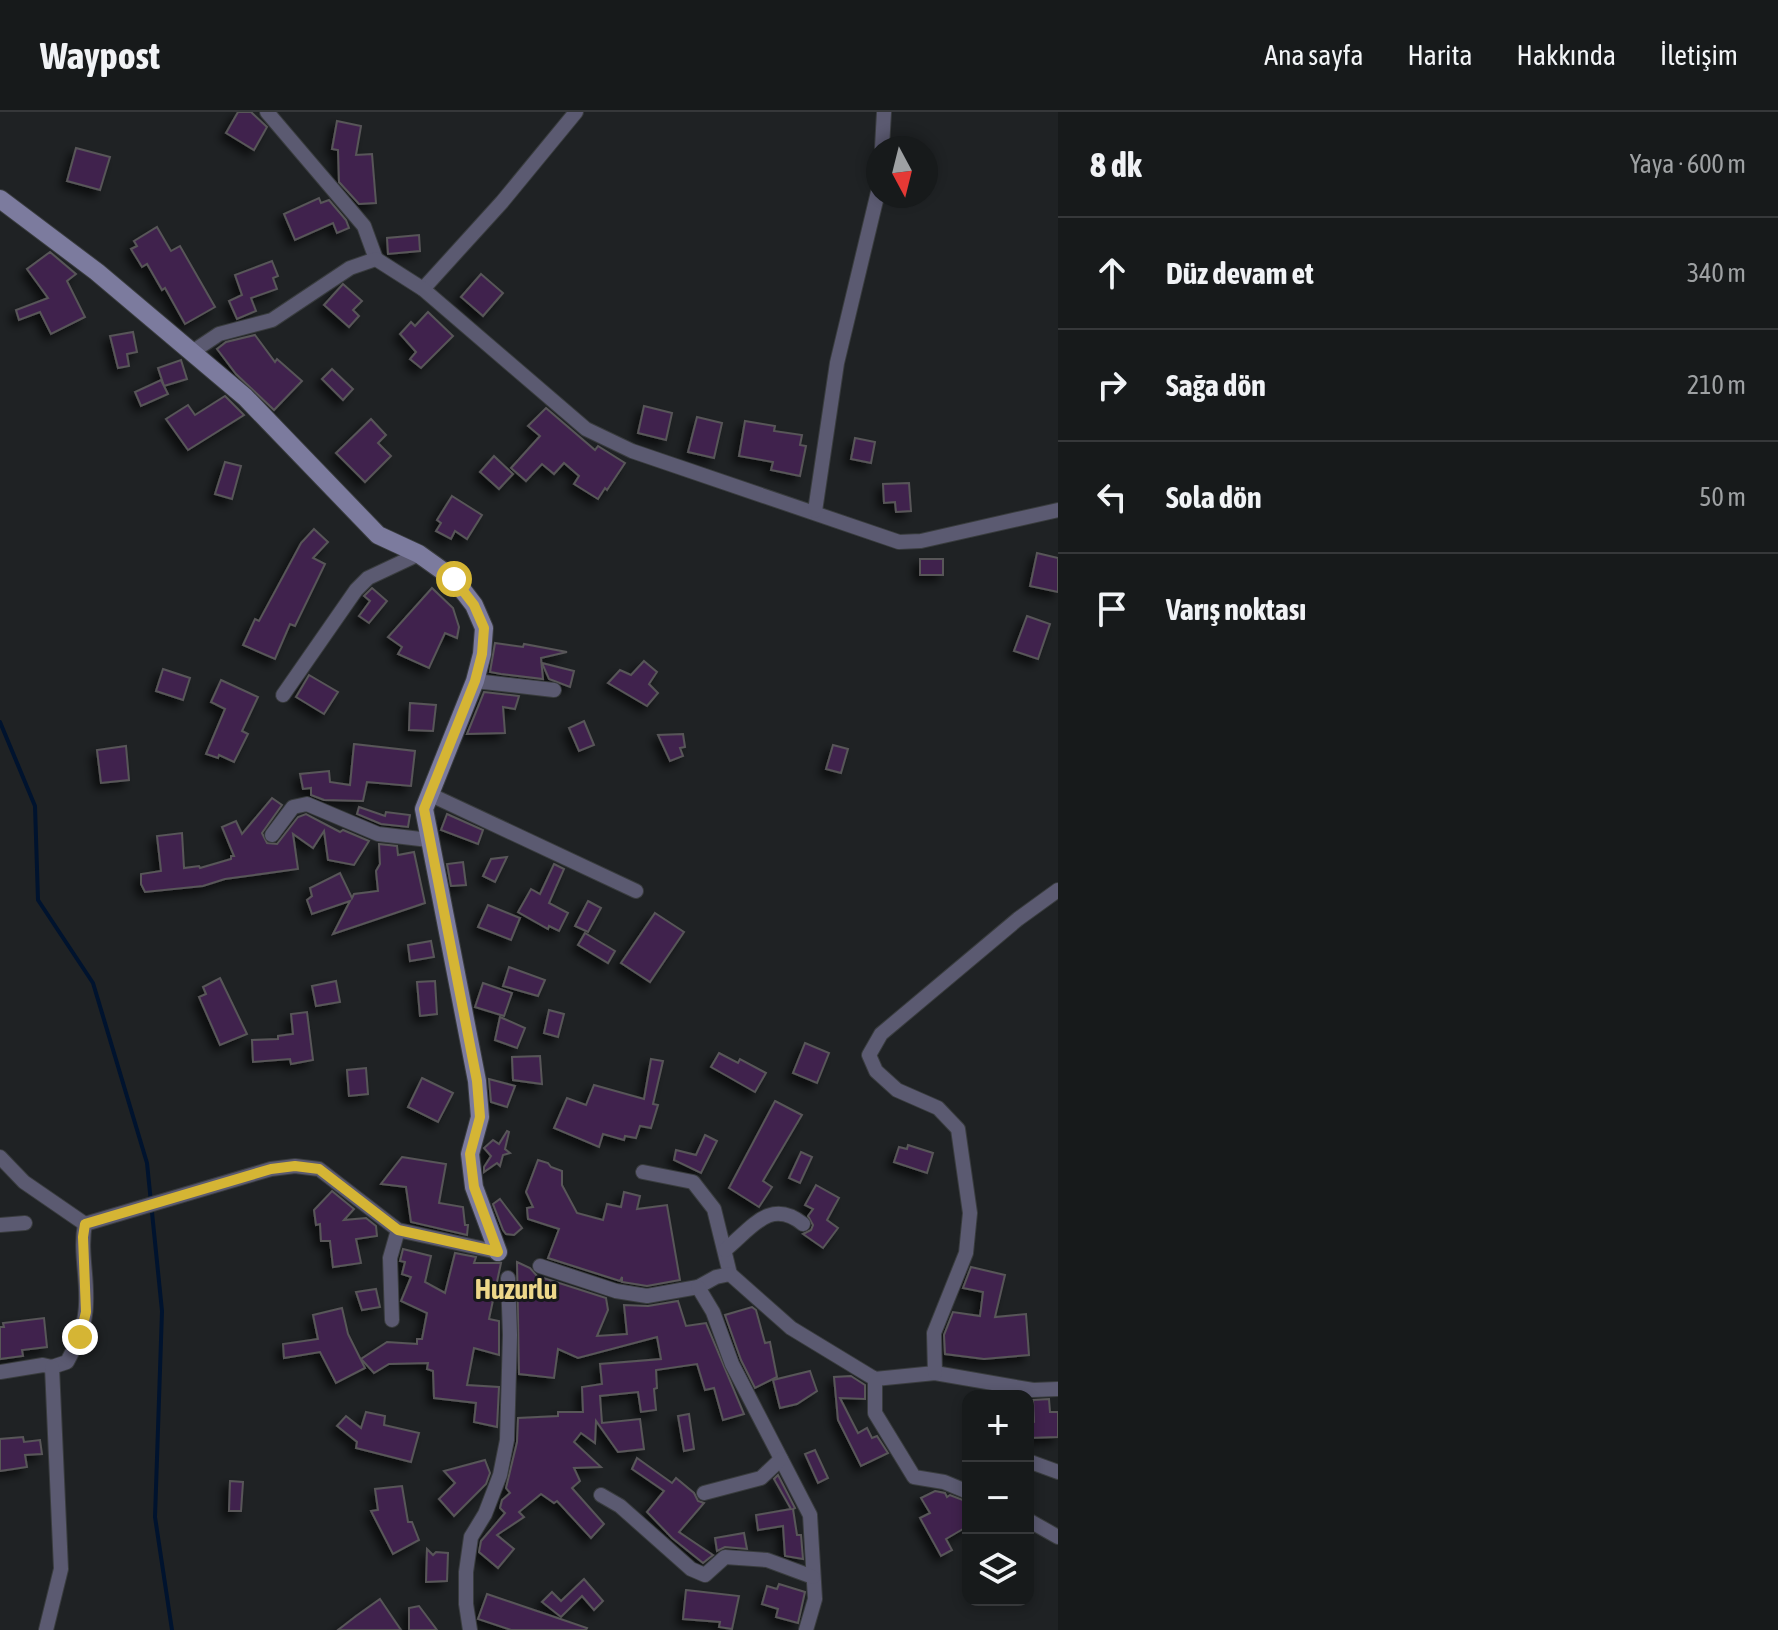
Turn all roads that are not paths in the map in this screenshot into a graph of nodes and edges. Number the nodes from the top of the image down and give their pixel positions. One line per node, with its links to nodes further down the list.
1 (267, 112): 7 (street)
2 (576, 112): 8 (street)
3 (884, 112): 4 (street)
4 (883, 136)
5 (0, 199): 9 (street)
6 (874, 208): 11 (street)
7 (376, 259): 8 (street); 9 (street)
8 (423, 289): 11 (street)
9 (192, 352): 12 (street)
10 (1058, 510): 11 (street)
11 (815, 511)
12 (419, 554): 13 (street); 15 (street)
13 (475, 681): 14 (street); 16 (street)
14 (554, 690)
15 (283, 695)
16 (429, 794): 18 (street); 20 (street)
17 (272, 835): 18 (street)
18 (429, 840): 29 (street)
19 (1058, 890): 37 (street)
20 (636, 891)
21 (1, 1161): 24 (street)
22 (643, 1172): 28 (street)
23 (25, 1223): 26 (street)
24 (85, 1224): 27 (street); 35 (street)
25 (803, 1224): 28 (street)
26 (0, 1225)
27 (398, 1230): 29 (street); 34 (street)
28 (725, 1250): 31 (street)
29 (498, 1252)
30 (540, 1266): 33 (street)
31 (730, 1274): 33 (street); 38 (street)
32 (508, 1278): 50 (street)
33 (698, 1287): 40 (street)
34 (392, 1320)
35 (52, 1367): 36 (street); 49 (street)
36 (0, 1372)
37 (935, 1373): 38 (street); 39 (street)
38 (875, 1379): 43 (street)
39 (1058, 1389)
40 (781, 1459): 44 (street); 48 (street)
41 (1031, 1462): 42 (street)
42 (1058, 1472)
43 (962, 1490)
44 (704, 1493)
45 (601, 1495): 48 (street)
46 (1034, 1523): 47 (street)
47 (1058, 1537)
48 (813, 1577): 51 (street)
49 (46, 1630)
50 (470, 1630)
51 (806, 1630)

